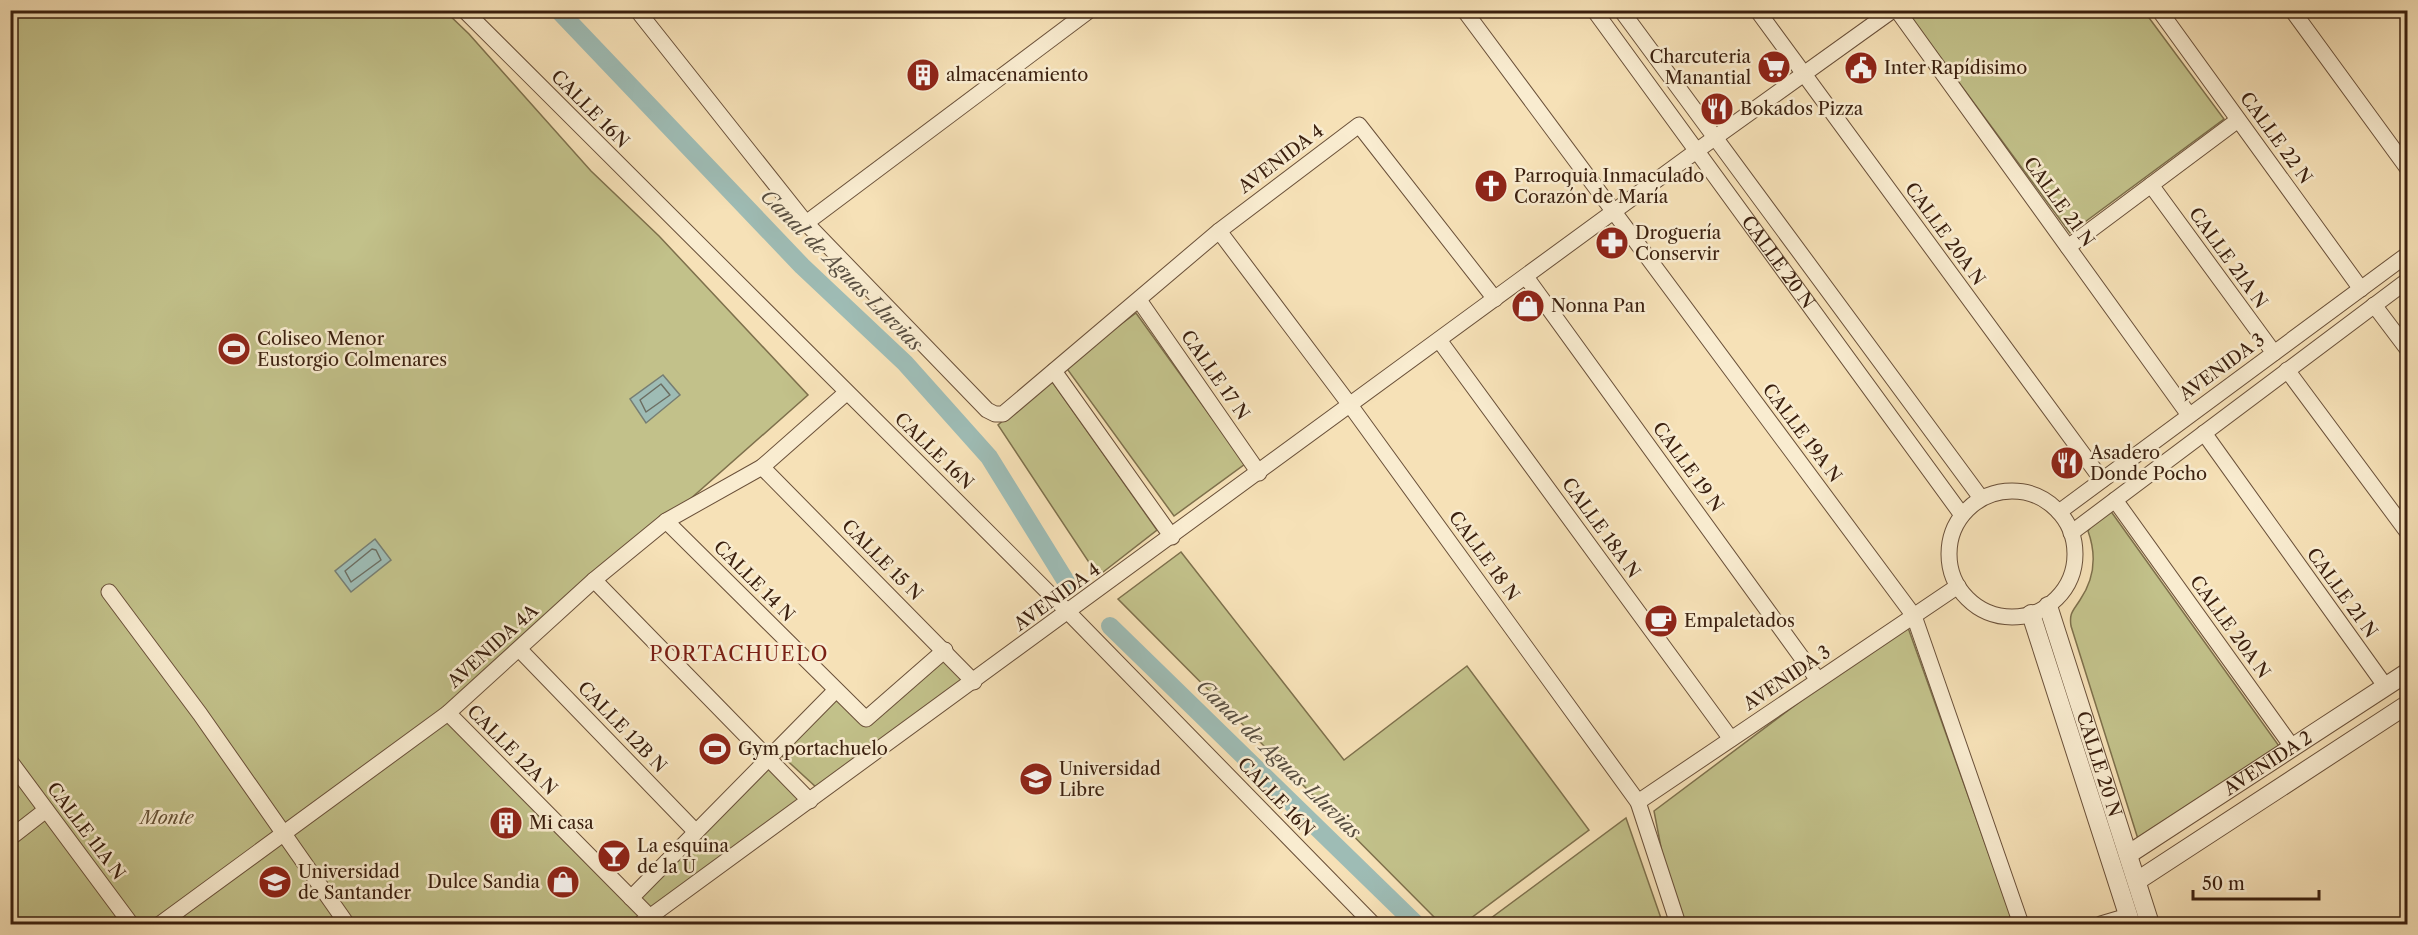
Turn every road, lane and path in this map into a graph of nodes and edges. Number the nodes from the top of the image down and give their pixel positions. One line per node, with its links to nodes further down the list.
1 (464, 10): 33 (street, CALLE 16N)
2 (637, 10): 18 (street)
3 (1090, 10): 18 (street)
4 (1464, 10): 17 (street, CALLE 19A N)
5 (1594, 10): 14 (street, CALLE 20 N)
6 (1621, 10): 13 (street, CALLE 20 N)
7 (1757, 10): 11 (street, CALLE 20A N)
8 (1895, 10): 11 (street, AVENIDA 4); 20 (street, CALLE 21 N)
9 (2159, 10): 12 (street, CALLE 22 N)
10 (2292, 10): 15 (street)
11 (1804, 75): 13 (street, AVENIDA 4); 39 (street, CALLE 20A N)
12 (2238, 120): 16 (street); 24 (street, CALLE 22 N)
13 (1715, 139): 14 (street, AVENIDA 4); 40 (street, CALLE 20 N)
14 (1695, 152): 17 (street, AVENIDA 4); 43 (street, CALLE 20 N)
15 (2408, 169)
16 (2151, 185): 20 (street); 30 (street, CALLE 21A N)
17 (1614, 213): 22 (street, AVENIDA 4); 54 (street, CALLE 19A N)
18 (806, 223): 32 (street, AVENIDA 4)
19 (1219, 231): 25 (street, AVENIDA 4); 26 (street, AVENIDA 4); 34 (street, CALLE 18 N)
20 (2068, 247): 35 (street, CALLE 21 N)
21 (2408, 254): 24 (street, AVENIDA 3)
22 (1526, 277): 26 (street, AVENIDA 4); 58 (street, CALLE 19 N)
23 (2408, 280): 27 (street)
24 (2361, 289): 30 (street, AVENIDA 3)
25 (1139, 300): 32 (street, AVENIDA 4); 38 (street, CALLE 17 N)
26 (1495, 300): 28 (street, AVENIDA 4)
27 (2374, 305): 29 (street); 31 (street)
28 (1439, 340): 34 (street, AVENIDA 4); 64 (street, CALLE 18A N)
29 (2408, 350)
30 (2274, 353): 35 (street, AVENIDA 3)
31 (2287, 370): 36 (street); 46 (street)
32 (1054, 371): 47 (street)
33 (846, 393): 37 (street, AVENIDA 4A); 52 (street, CALLE 16N)
34 (1350, 405): 38 (street, AVENIDA 4); 69 (street, CALLE 18 N)
35 (2190, 416): 39 (street, AVENIDA 3)
36 (2204, 433): 41 (street); 60 (street, CALLE 21 N)
37 (762, 467): 44 (street, AVENIDA 4A); 56 (street, CALLE 15 N)
38 (1259, 473): 47 (street, AVENIDA 4)
39 (2102, 480): 42 (street, AVENIDA 3)
40 (1981, 498): 42 (street); 43 (street)
41 (2115, 500): 45 (street); 65 (street, CALLE 20A N)
42 (2059, 512): 45 (street)
43 (1962, 515): 49 (street)
44 (666, 521): 48 (street, AVENIDA 4A); 61 (street, CALLE 14 N)
45 (2072, 533): 51 (street)
46 (2408, 534)
47 (1172, 537): 52 (street, AVENIDA 4)
48 (594, 580): 55 (street, AVENIDA 4A); 66 (street)
49 (1958, 586): 53 (street); 54 (street, AVENIDA 3)
50 (109, 592): 72 (street)
51 (2048, 606): 53 (street); 74 (street, CALLE 20 N)
52 (1069, 613): 59 (street, AVENIDA 4); 82 (street, CALLE 16N)
53 (2031, 614): 77 (street, CALLE 20 N)
54 (1914, 616): 58 (street, AVENIDA 3); 84 (street, CALLE 19A N)
55 (520, 650): 63 (street, AVENIDA 4A); 71 (street, CALLE 12B N)
56 (945, 650): 59 (street, CALLE 15 N); 61 (street, CALLE 14 N)
57 (2408, 672): 60 (street, AVENIDA 2)
58 (1818, 680): 64 (street, AVENIDA 3)
59 (974, 682): 68 (street, AVENIDA 4)
60 (2386, 687): 65 (street, AVENIDA 2)
61 (836, 690): 66 (street)
62 (2408, 704): 75 (street, AVENIDA 2)
63 (448, 713): 72 (street, AVENIDA 4A); 76 (street, CALLE 12A N)
64 (1731, 739): 69 (street, AVENIDA 3)
65 (2293, 748): 74 (street, AVENIDA 2)
66 (768, 759): 68 (street); 71 (street)
67 (10, 761): 70 (street, CALLE 11A N)
68 (810, 801): 78 (street, AVENIDA 4)
69 (1638, 802): 83 (street, CALLE 18 N)
70 (46, 810): 73 (street); 79 (street, CALLE 11A N)
71 (696, 832): 76 (street)
72 (284, 834): 80 (street, AVENIDA 4A); 81 (street)
73 (10, 838)
74 (2130, 855): 75 (street, CALLE 20 N)
75 (2137, 881): 86 (street, CALLE 20 N)
76 (632, 898): 78 (street, CALLE 12A N)
77 (2129, 920): 85 (street)
78 (645, 921)
79 (131, 924)
80 (160, 924)
81 (347, 924)
82 (1373, 924)
83 (1678, 924)
84 (2021, 924)
85 (2101, 924)
86 (2150, 924)

